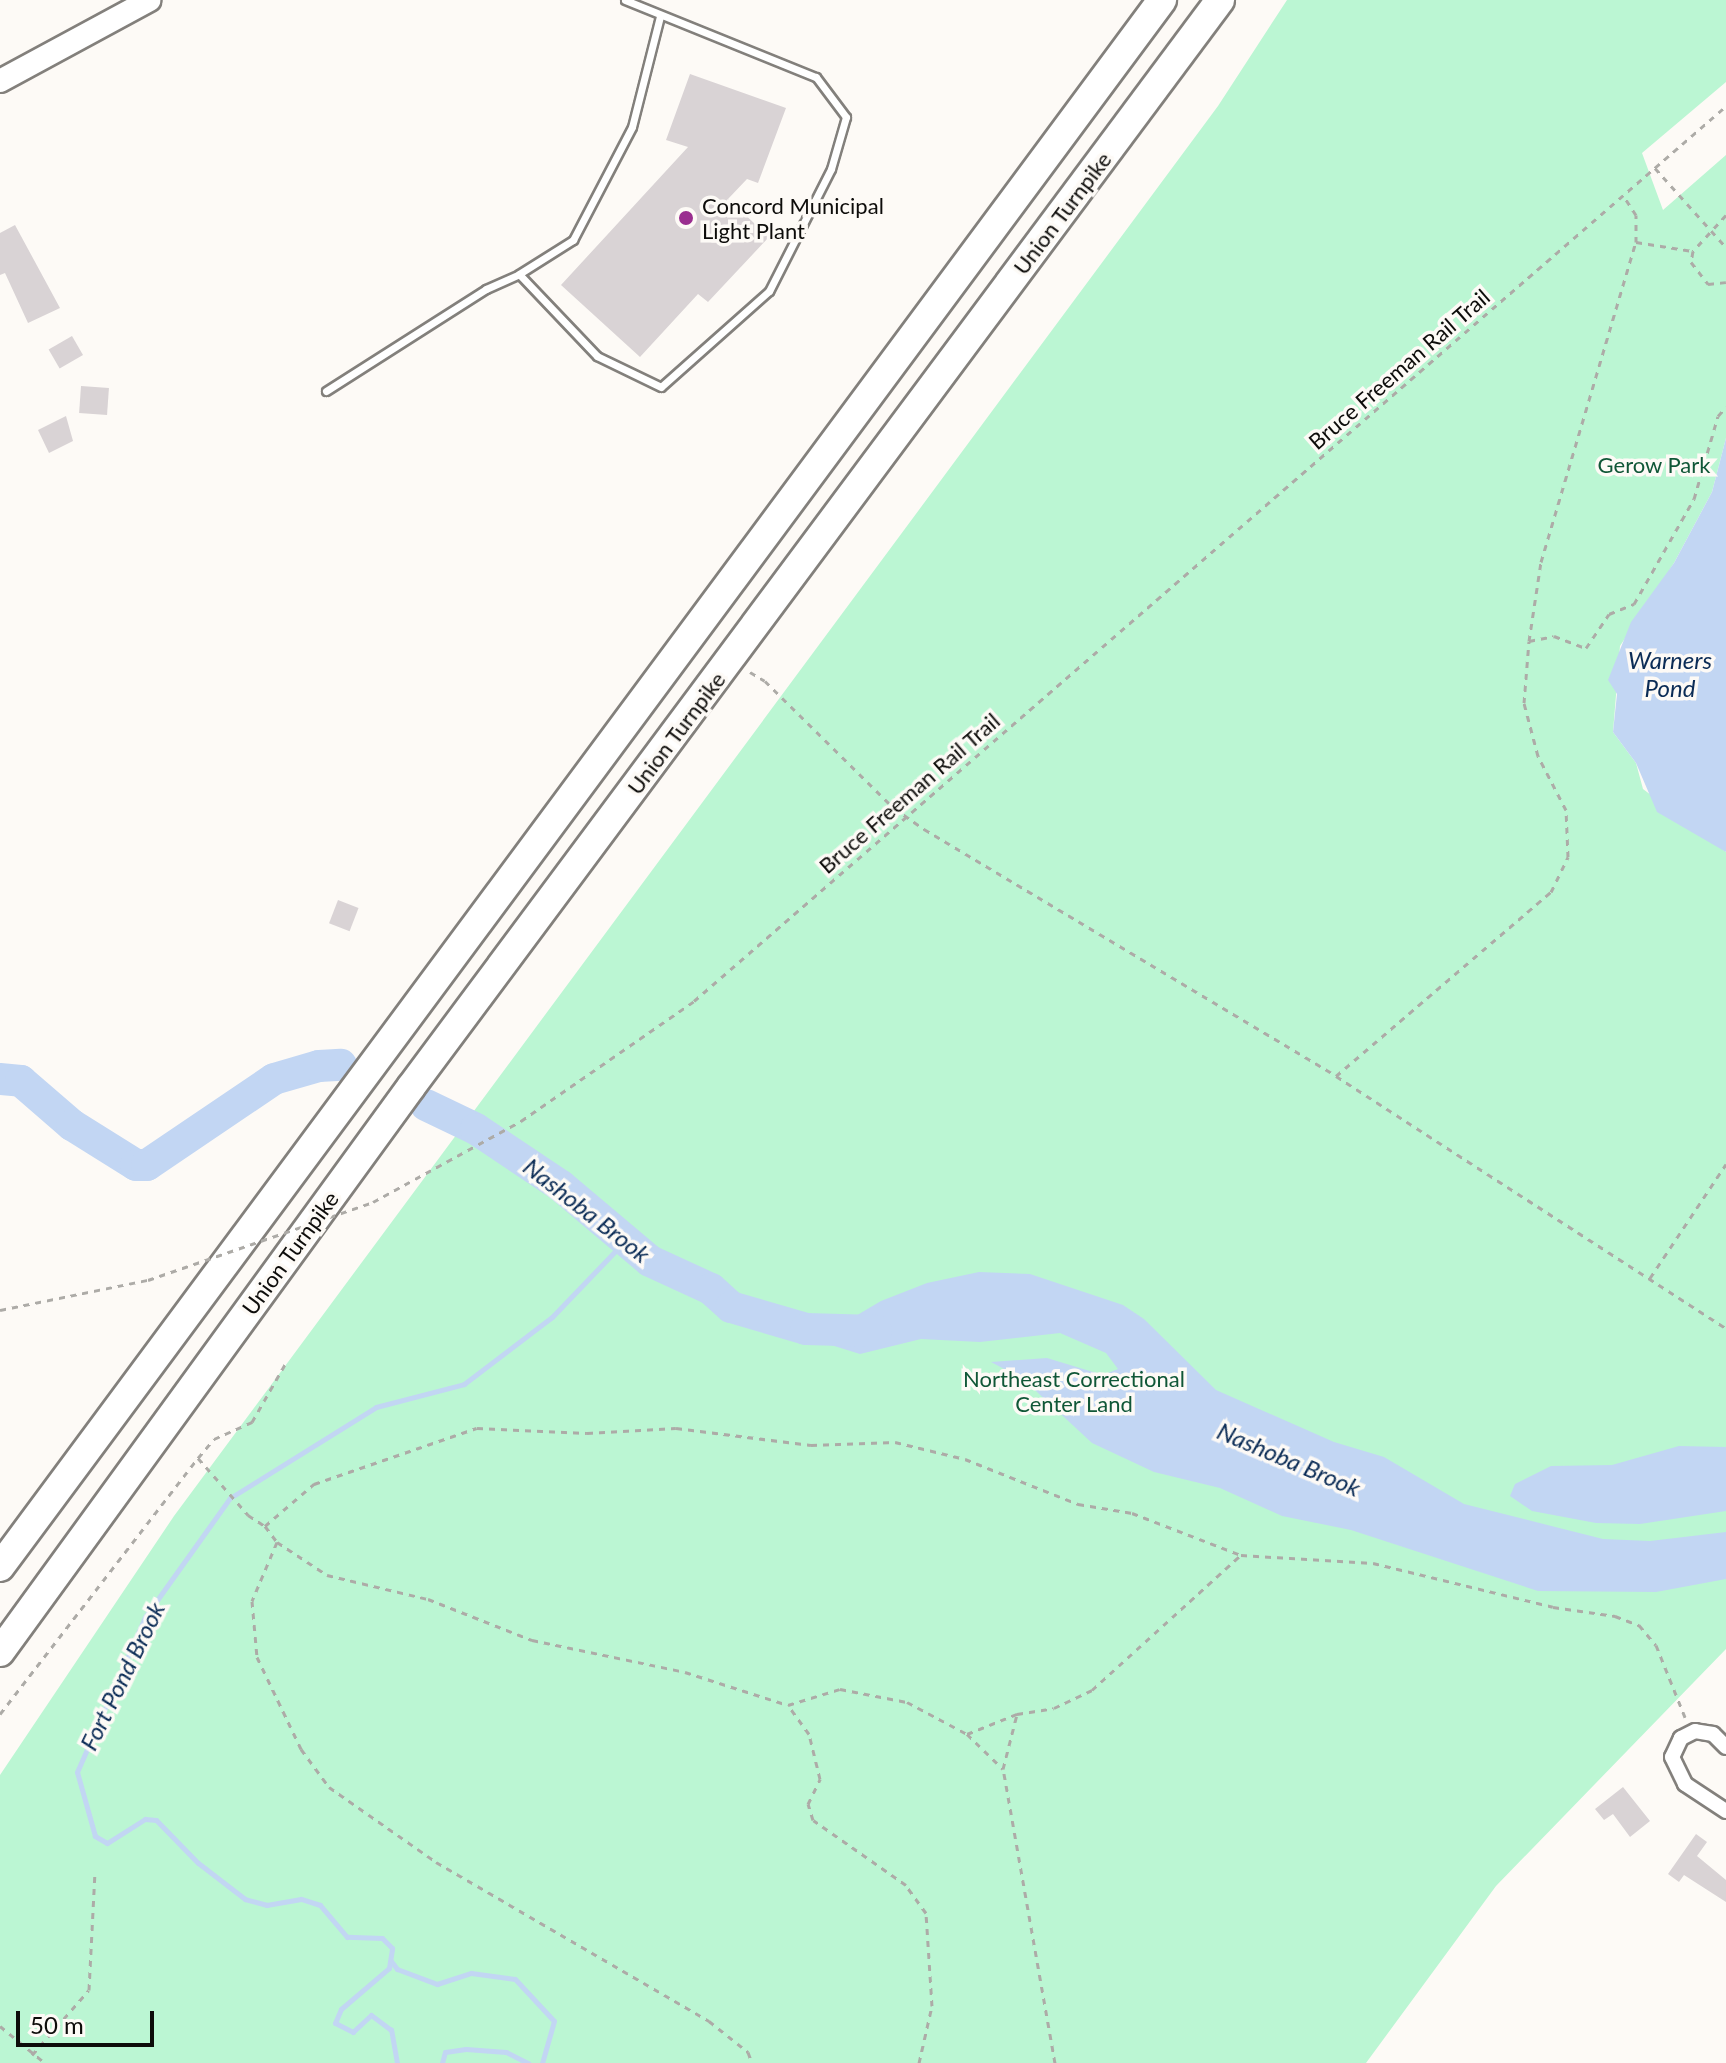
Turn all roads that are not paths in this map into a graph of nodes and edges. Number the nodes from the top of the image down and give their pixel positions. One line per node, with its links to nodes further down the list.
1 (150, 0): 6 (main road)
2 (625, 0): 5 (lane)
3 (1162, 0): 9 (highway)
4 (1220, 0): 10 (highway, Union Turnpike)
5 (660, 16): 7 (lane); 7 (lane)
6 (0, 81)
7 (519, 274): 8 (lane)
8 (326, 391)
9 (0, 1567)
10 (0, 1652)
11 (1726, 1747): 12 (street)
12 (1726, 1811)

